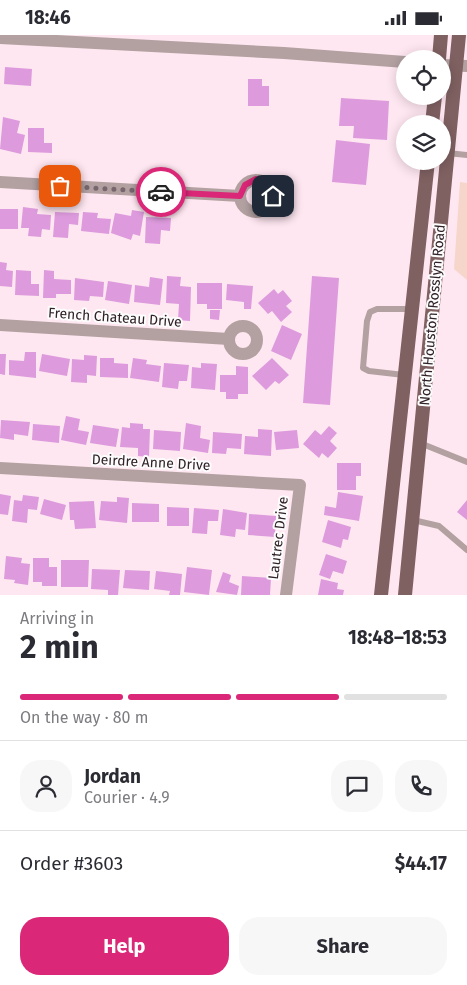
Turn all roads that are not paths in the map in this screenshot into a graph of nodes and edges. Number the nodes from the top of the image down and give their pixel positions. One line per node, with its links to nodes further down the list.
1 (441, 35): 4 (main road)
2 (459, 35): 6 (main road, North Houston Rosslyn Road)
3 (0, 38): 5 (street)
4 (440, 50)
5 (396, 61)
6 (455, 65): 7 (main road, North Houston Rosslyn Road)
7 (450, 115)
8 (451, 153): 9 (lane)
9 (467, 155)
10 (427, 170): 14 (main road, North Houston Rosslyn Road)
11 (445, 170): 15 (main road, North Houston Rosslyn Road)
12 (0, 182): 13 (street)
13 (240, 196)
14 (416, 268): 15 (main road); 16 (main road, North Houston Rosslyn Road)
15 (436, 272): 21 (main road, North Houston Rosslyn Road)
16 (412, 309): 19 (main road, North Houston Rosslyn Road); 19 (lane)
17 (0, 325): 18 (street, French Chateau Drive)
18 (229, 339)
19 (404, 375): 20 (main road, North Houston Rosslyn Road)
20 (397, 439): 21 (main road); 25 (main road, North Houston Rosslyn Road)
21 (420, 443): 22 (lane); 26 (main road, North Houston Rosslyn Road)
22 (467, 462)
23 (0, 468): 24 (street, Deirdre Anne Drive)
24 (300, 485): 28 (street, Lautrec Drive)
25 (390, 510): 26 (main road); 29 (main road, North Houston Rosslyn Road)
26 (412, 520): 27 (lane); 30 (main road, North Houston Rosslyn Road)
27 (467, 550)
28 (286, 595)
29 (381, 595)
30 (405, 595)

